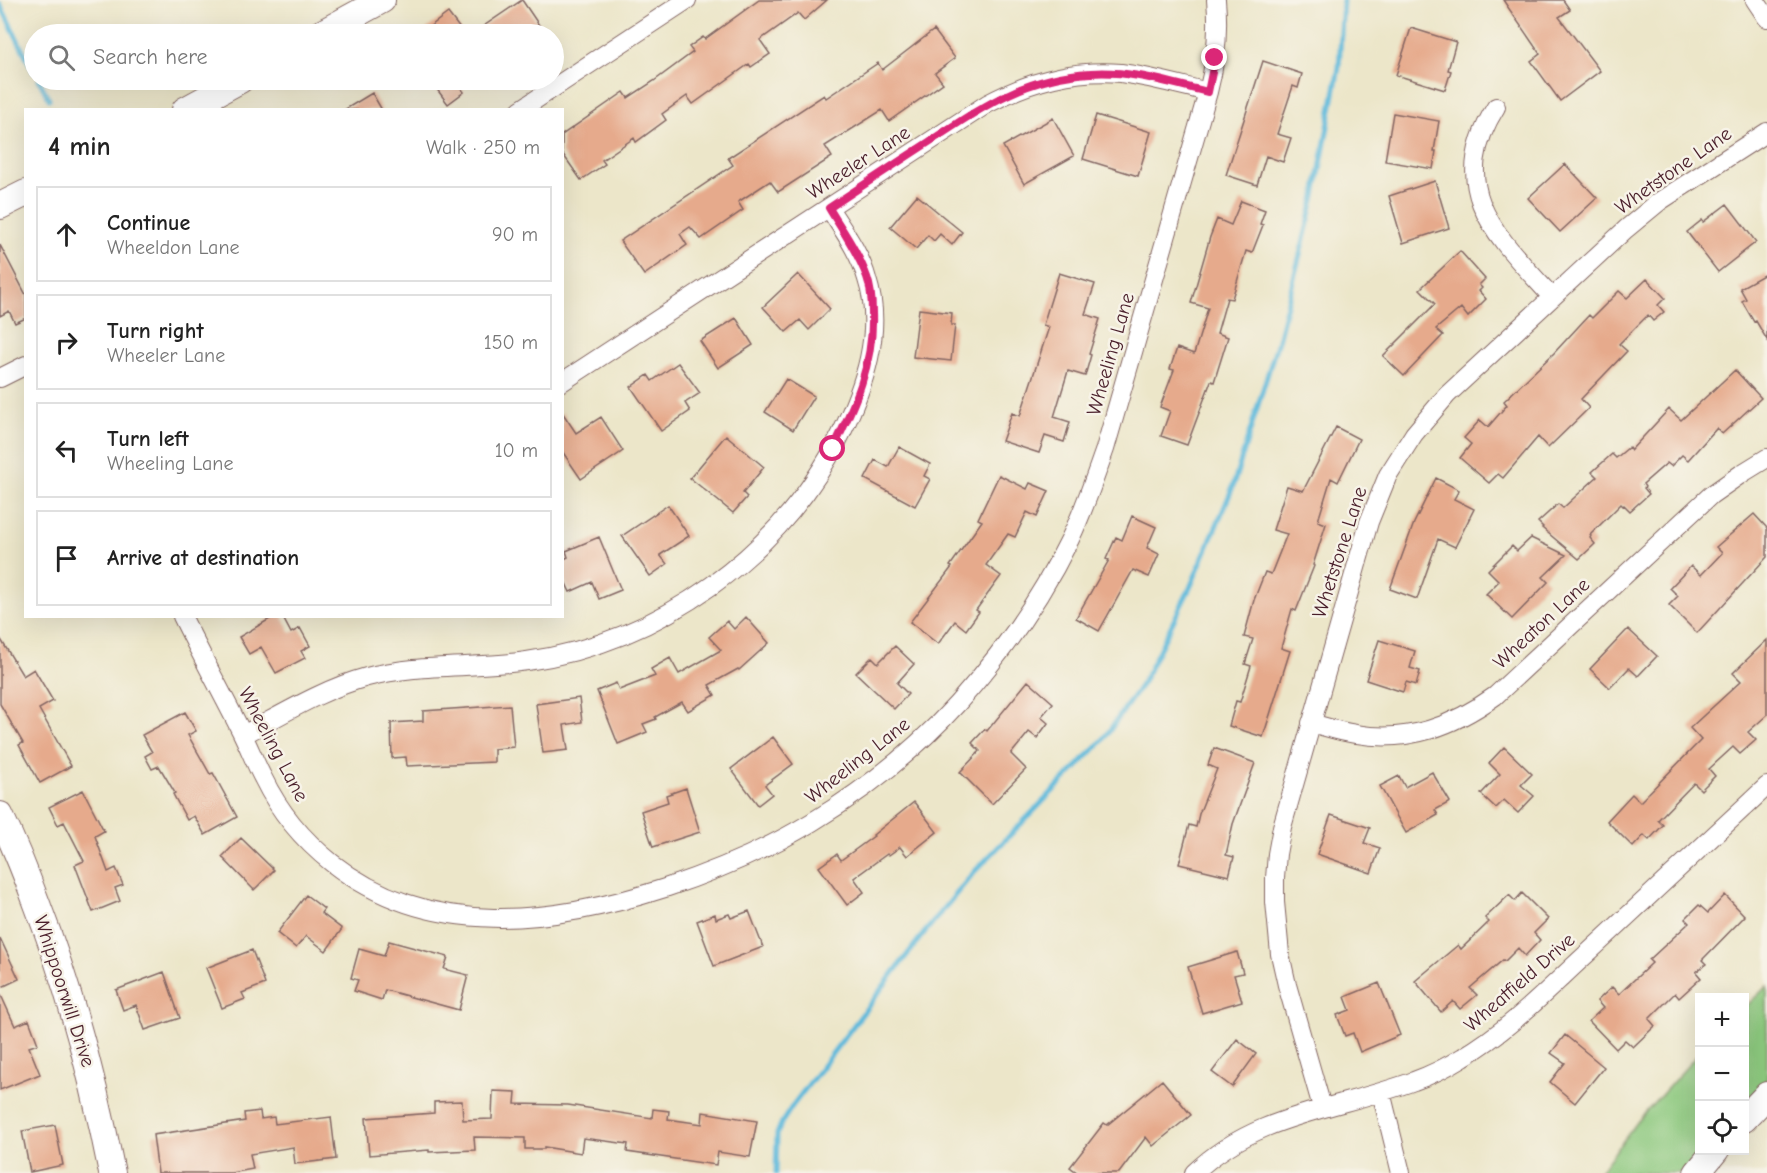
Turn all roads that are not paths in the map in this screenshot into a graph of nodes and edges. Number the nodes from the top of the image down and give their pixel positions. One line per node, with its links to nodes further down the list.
1 (382, 0): 6 (street)
2 (687, 0): 7 (street)
3 (1216, 0): 10 (street, Wheeling Lane)
4 (1755, 0): 5 (street)
5 (1767, 18)
6 (338, 24)
7 (564, 81)
8 (222, 90): 12 (street)
9 (550, 90): 13 (street)
10 (1208, 92): 17 (street, Wheeler Lane); 25 (street, Wheeling Lane)
11 (1496, 107): 18 (street)
12 (189, 108)
13 (523, 108)
14 (1767, 132): 18 (street, Whetstone Lane)
15 (24, 194): 16 (street)
16 (0, 206)
17 (829, 208): 21 (street, Wheeler Lane); 25 (street)
18 (1552, 297): 24 (street, Whetstone Lane)
19 (24, 366): 20 (street)
20 (0, 378)
21 (564, 381)
22 (1767, 458): 24 (street, Wheaton Lane)
23 (183, 618): 25 (street, Wheeling Lane)
24 (1311, 723): 30 (street, Whetstone Lane)
25 (243, 735)
26 (1767, 786): 28 (street, Wheatfield Drive)
27 (0, 815): 33 (street, Whippoorwill Drive)
28 (1381, 1092): 30 (street, Wheatfield Drive); 35 (street)
29 (1767, 1095): 31 (street)
30 (1322, 1107): 34 (street, Wheatfield Drive)
31 (1749, 1114)
32 (1712, 1155): 36 (street)
33 (112, 1173)
34 (1194, 1173)
35 (1401, 1173)
36 (1697, 1173)

